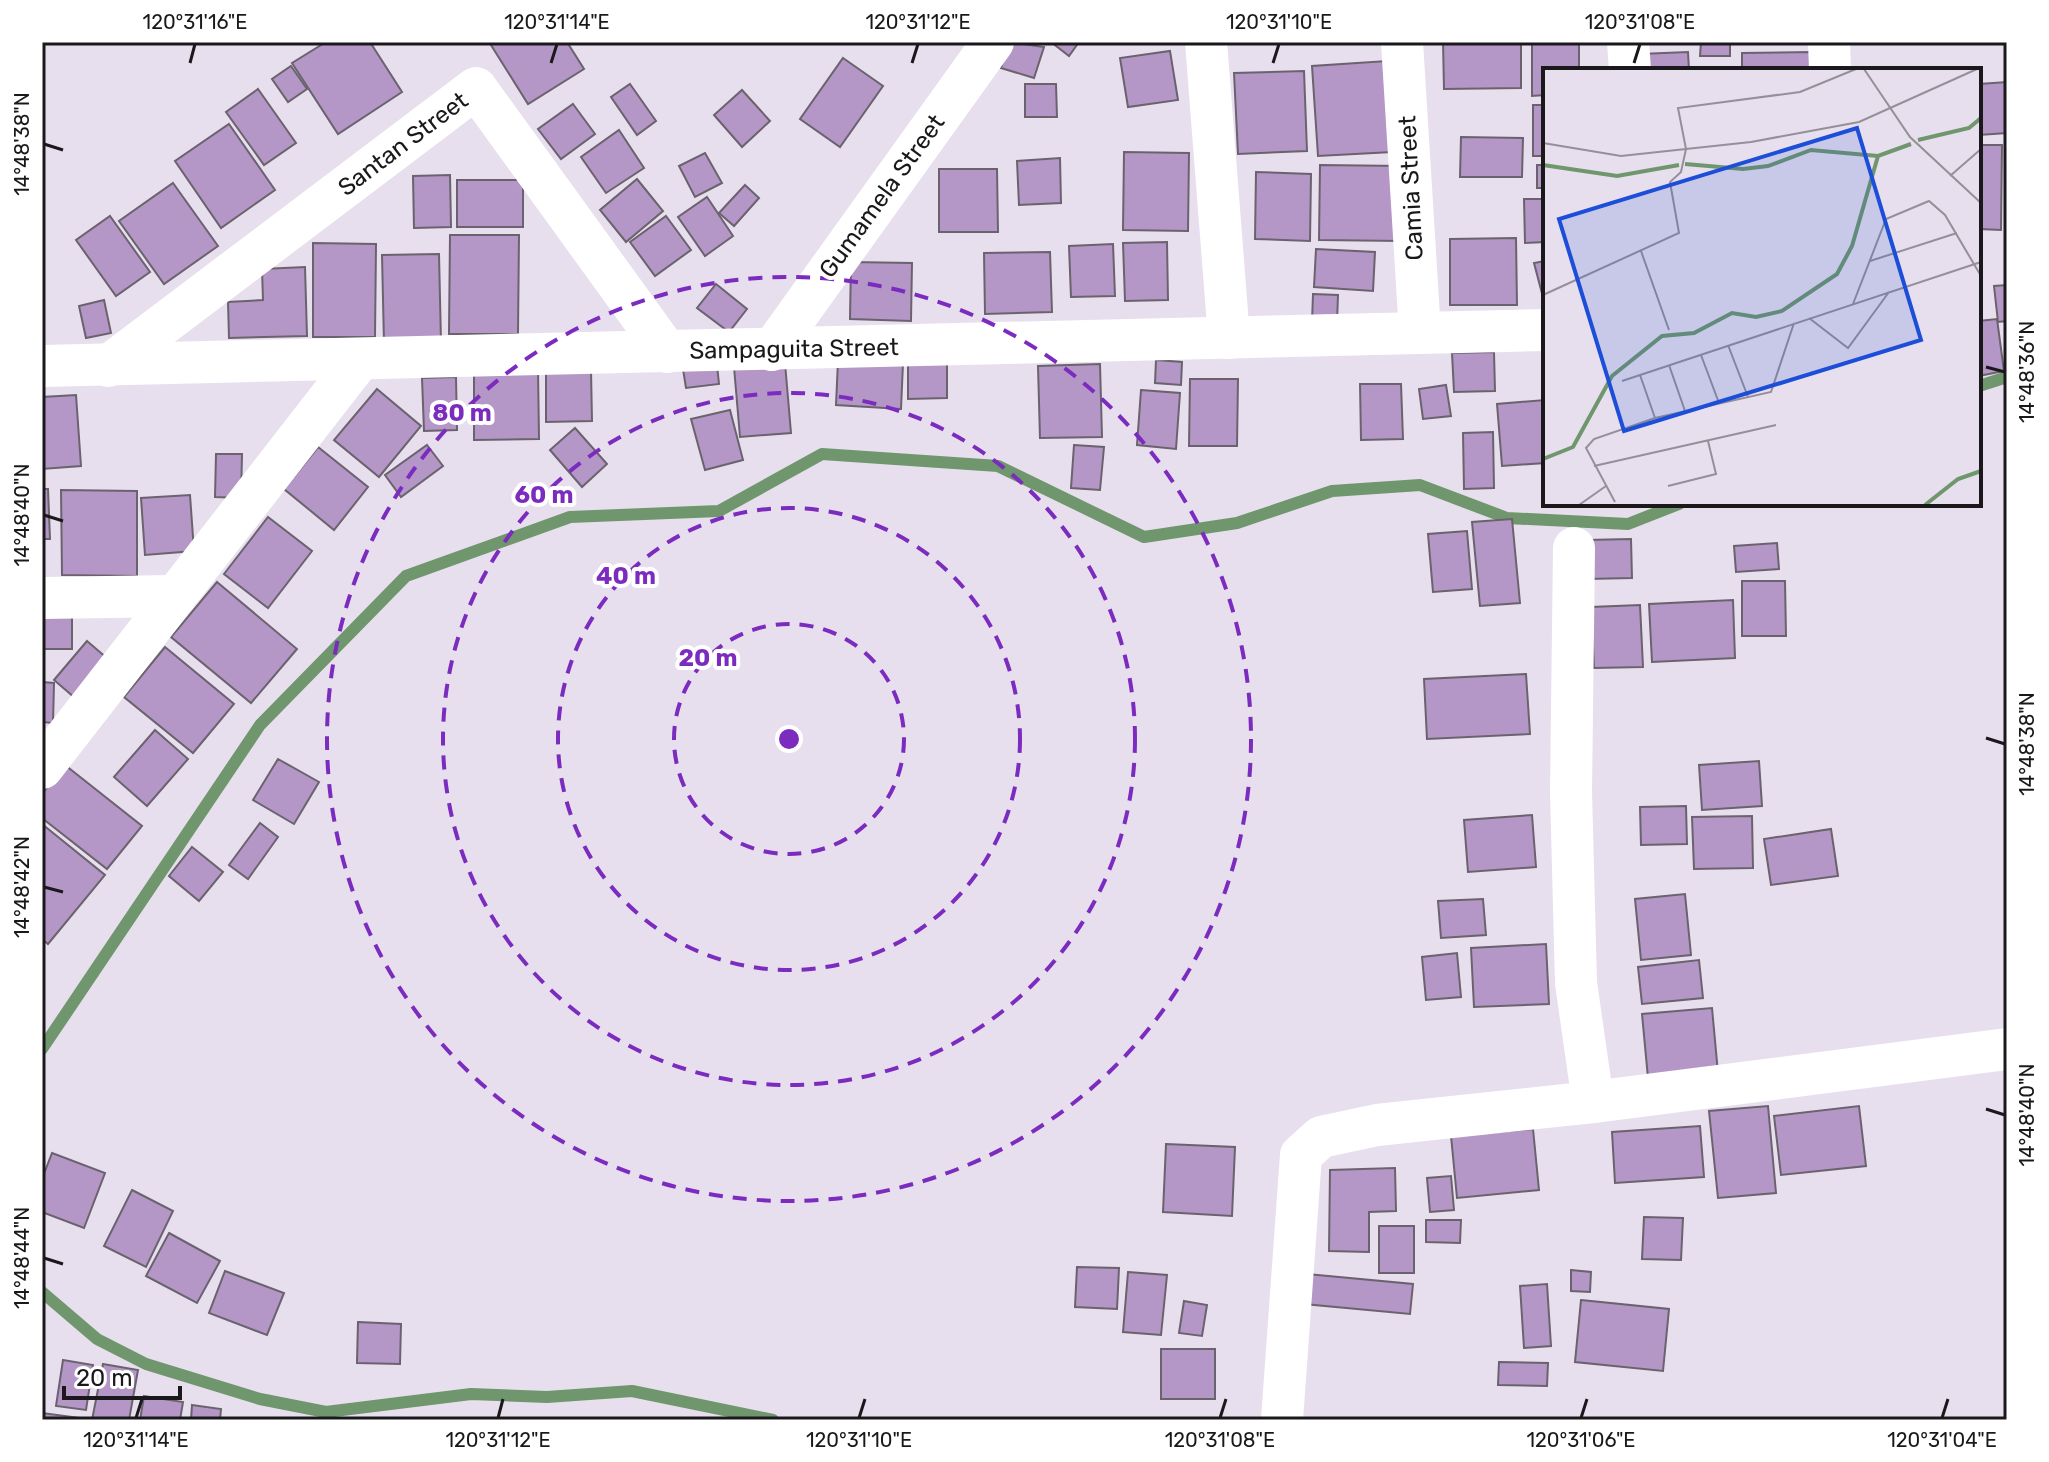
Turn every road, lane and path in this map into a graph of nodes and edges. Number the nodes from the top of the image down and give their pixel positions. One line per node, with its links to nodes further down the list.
1 (993, 42): 11 (street, Gumamela Street)
2 (1206, 42): 10 (street)
3 (1402, 42): 9 (street, Camia Street)
4 (1628, 42): 6 (street)
5 (1829, 42): 7 (street)
6 (1630, 68)
7 (1830, 68)
8 (1543, 330): 9 (street, Sampaguita Street)
9 (1420, 333): 10 (street, Sampaguita Street)
10 (1229, 338): 11 (street, Sampaguita Street)
11 (772, 350): 12 (street, Sampaguita Street)
12 (667, 352): 13 (street, Sampaguita Street); 15 (street, Santan Street)
13 (360, 359): 15 (street, Sampaguita Street); 17 (street)
14 (42, 366): 15 (street, Sampaguita Street)
15 (108, 366)
16 (1574, 548): 21 (street)
17 (174, 596): 18 (street); 19 (street)
18 (42, 598)
19 (42, 768)
20 (2007, 1049): 21 (street)
21 (1593, 1102): 22 (street)
22 (1282, 1420)

